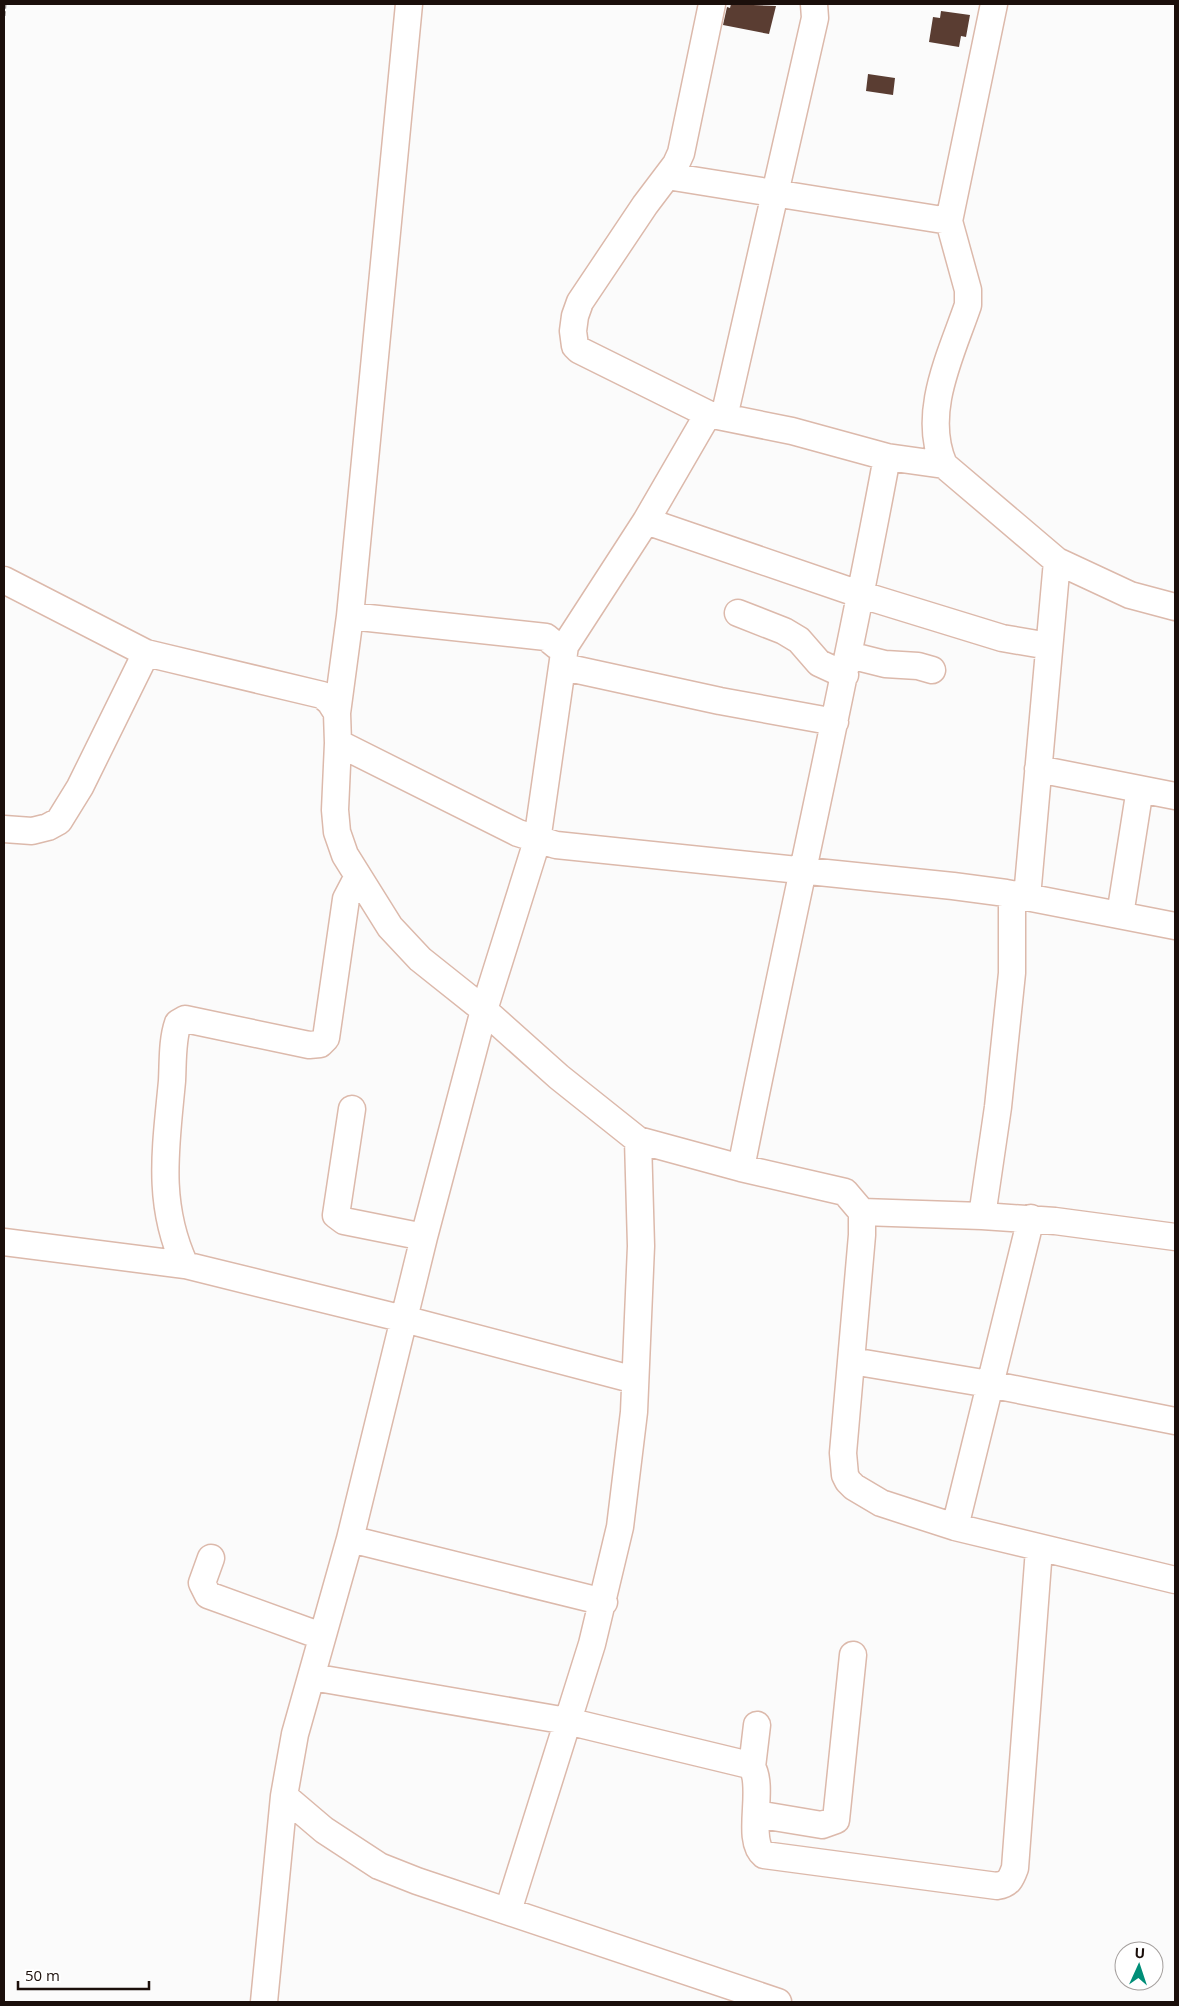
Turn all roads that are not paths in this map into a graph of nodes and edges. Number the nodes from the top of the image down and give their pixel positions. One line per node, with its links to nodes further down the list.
1 (409, 4): 17 (street)
2 (712, 4): 5 (street)
3 (814, 4): 6 (street)
4 (994, 4): 7 (street)
5 (667, 176): 6 (street); 8 (street)
6 (776, 192): 7 (street); 8 (street)
7 (949, 221): 10 (street)
8 (716, 415): 9 (street); 11 (street)
9 (886, 457): 10 (street); 14 (street)
10 (944, 465): 12 (street)
11 (646, 522): 14 (street); 20 (street)
12 (1057, 561): 15 (street); 18 (street)
13 (4, 580): 19 (street)
14 (862, 595): 18 (street); 21 (street)
15 (1175, 607)
16 (738, 613): 21 (street)
17 (350, 616): 20 (street); 23 (street)
18 (1049, 646): 26 (street)
19 (146, 653): 23 (street); 29 (street)
20 (564, 657): 24 (street); 30 (street)
21 (847, 665): 22 (street); 24 (street)
22 (932, 670)
23 (333, 697): 25 (street)
24 (835, 722): 31 (street)
25 (338, 743): 30 (street); 32 (street)
26 (1038, 769): 27 (street); 33 (street)
27 (1175, 796)
28 (1138, 801): 34 (street)
29 (4, 829)
30 (537, 841): 31 (street); 36 (street)
31 (804, 871): 33 (street); 39 (street)
32 (358, 876): 36 (street); 46 (street)
33 (1020, 896): 34 (street); 41 (street)
34 (1120, 916): 35 (street)
35 (1175, 926)
36 (484, 1010): 38 (street); 43 (street)
37 (352, 1109): 43 (street)
38 (638, 1140): 39 (street); 49 (street)
39 (741, 1168): 40 (street)
40 (862, 1212): 41 (street); 48 (street)
41 (982, 1216): 42 (street)
42 (1031, 1218): 44 (street); 50 (street)
43 (424, 1237): 47 (street)
44 (1175, 1237)
45 (4, 1242): 46 (street)
46 (185, 1265): 47 (street)
47 (404, 1319): 49 (street); 53 (street)
48 (852, 1361): 50 (street); 52 (street)
49 (635, 1380): 57 (street)
50 (989, 1384): 51 (street); 52 (street)
51 (1175, 1421)
52 (955, 1527): 54 (street)
53 (350, 1539): 57 (street); 58 (street)
54 (1039, 1549): 56 (street); 65 (street)
55 (212, 1558): 58 (street)
56 (1175, 1579)
57 (604, 1602): 61 (street)
58 (322, 1636): 60 (street)
59 (853, 1655): 65 (street)
60 (312, 1677): 61 (street); 64 (street)
61 (567, 1721): 63 (street); 66 (street)
62 (758, 1725): 63 (street)
63 (752, 1767): 65 (street)
64 (284, 1796): 66 (street); 67 (street)
65 (756, 1814)
66 (508, 1911): 68 (street)
67 (264, 2002)
68 (778, 2002)

